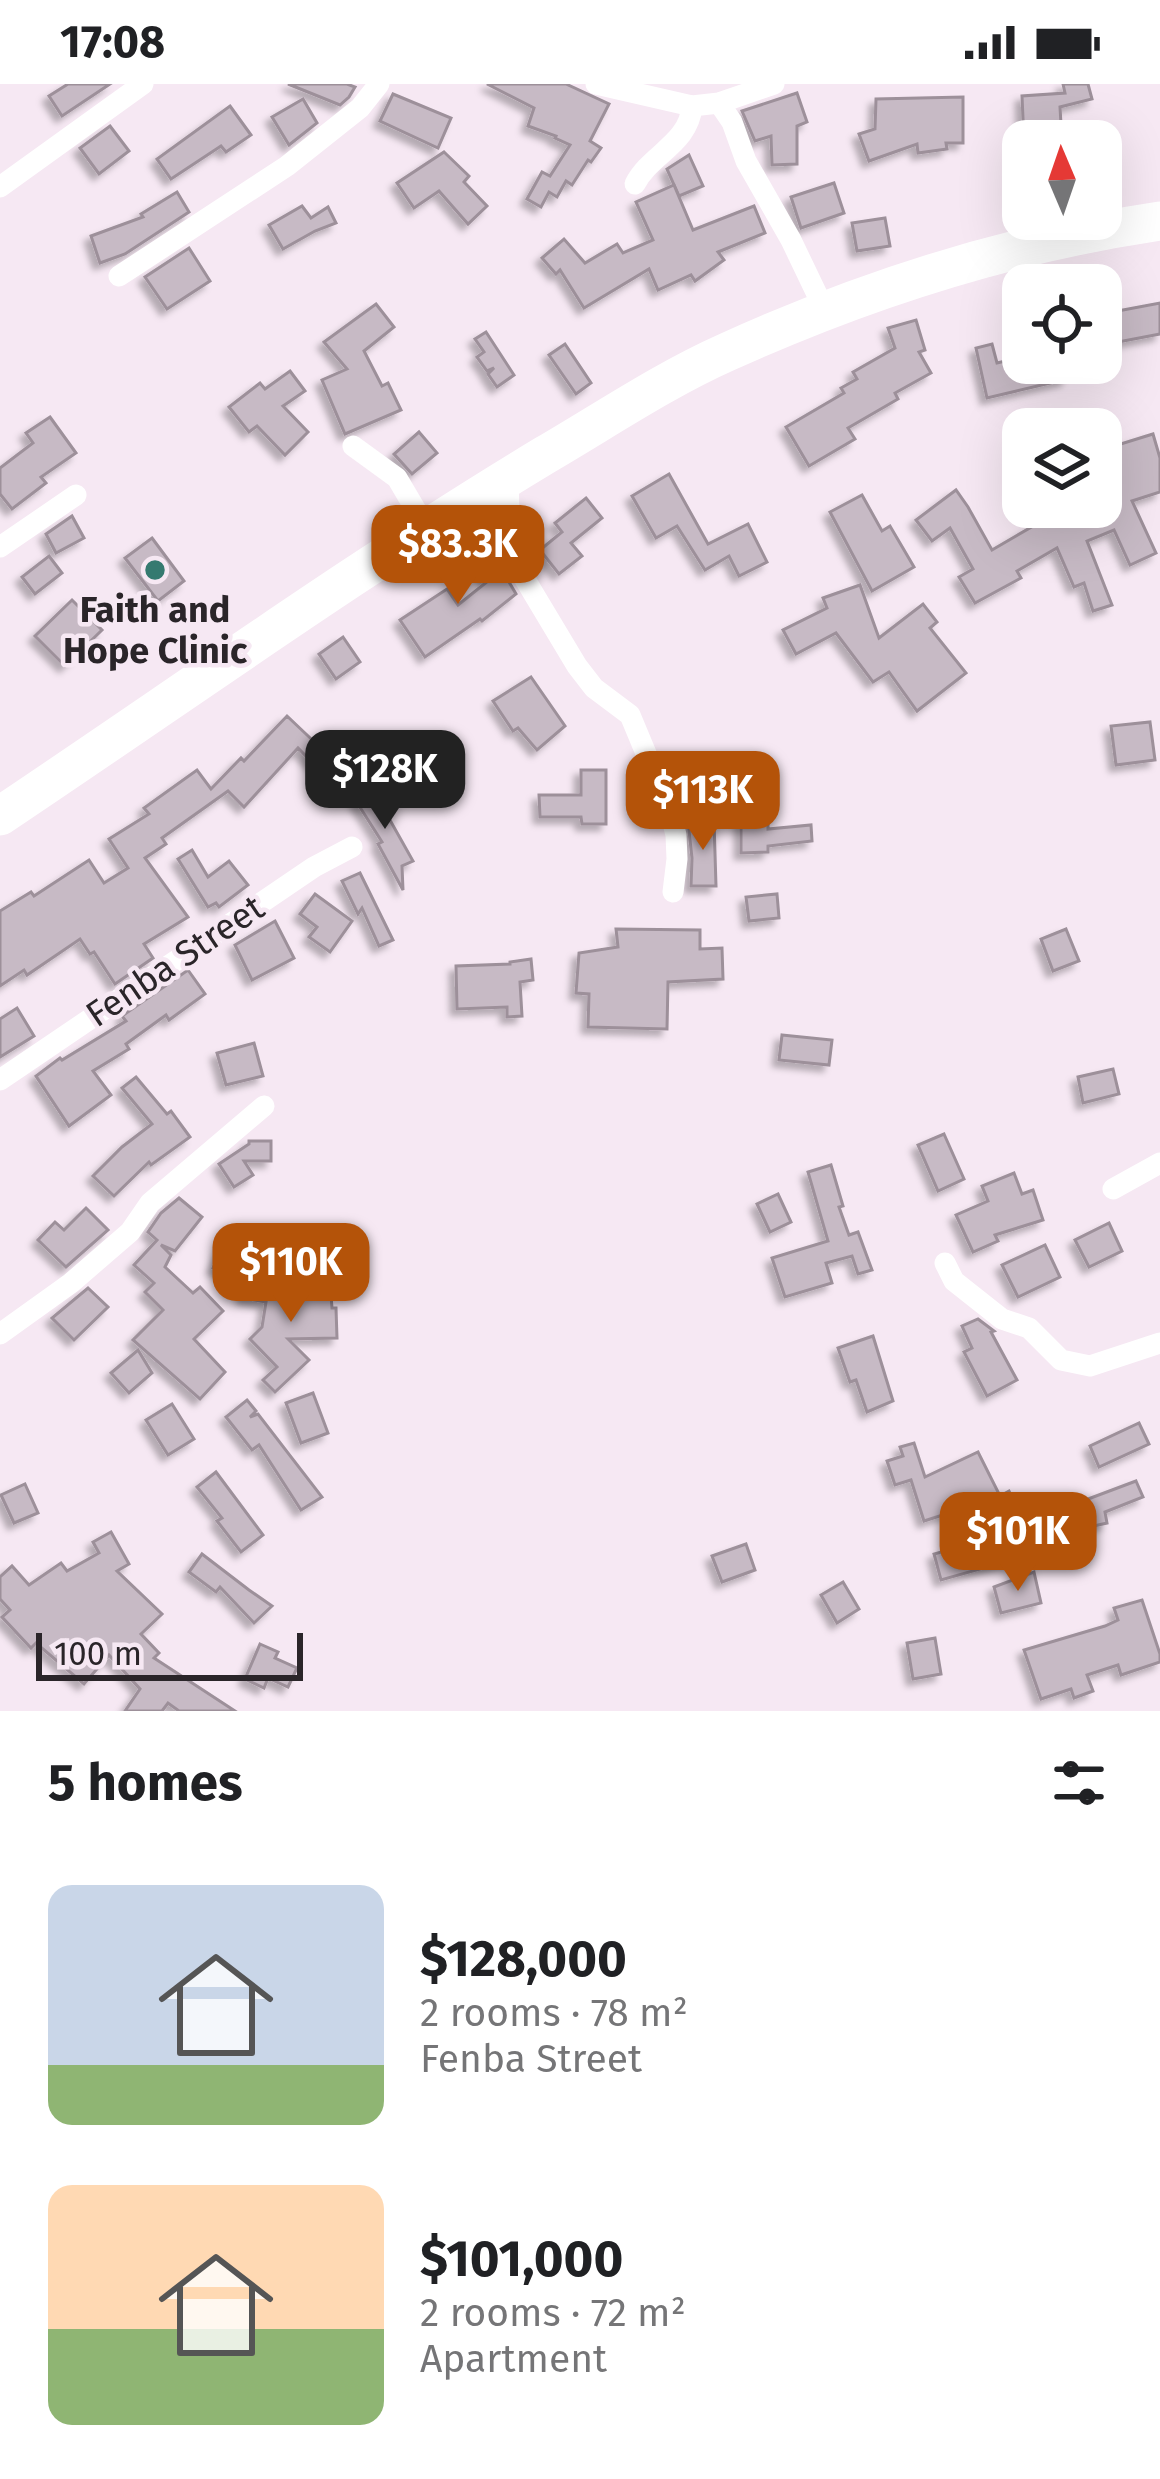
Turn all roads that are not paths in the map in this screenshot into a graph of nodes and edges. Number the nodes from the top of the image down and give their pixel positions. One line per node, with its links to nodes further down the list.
1 (142, 84): 8 (street)
2 (379, 84): 10 (street)
3 (596, 84): 6 (street)
4 (774, 84): 5 (street)
5 (718, 103): 6 (street); 11 (street)
6 (692, 106): 7 (street)
7 (635, 184)
8 (0, 187)
9 (1160, 221): 11 (highway)
10 (119, 276)
11 (825, 311): 13 (highway)
12 (352, 446): 15 (street)
13 (508, 478): 15 (highway); 19 (street)
14 (76, 495): 16 (street)
15 (427, 529): 17 (highway)
16 (0, 547)
17 (0, 816)
18 (352, 847): 20 (street, Fenba Street)
19 (673, 892)
20 (0, 1080)
21 (264, 1106): 25 (street)
22 (1160, 1163): 23 (street)
23 (1113, 1190)
24 (945, 1263): 26 (street)
25 (0, 1334)
26 (1160, 1343)

